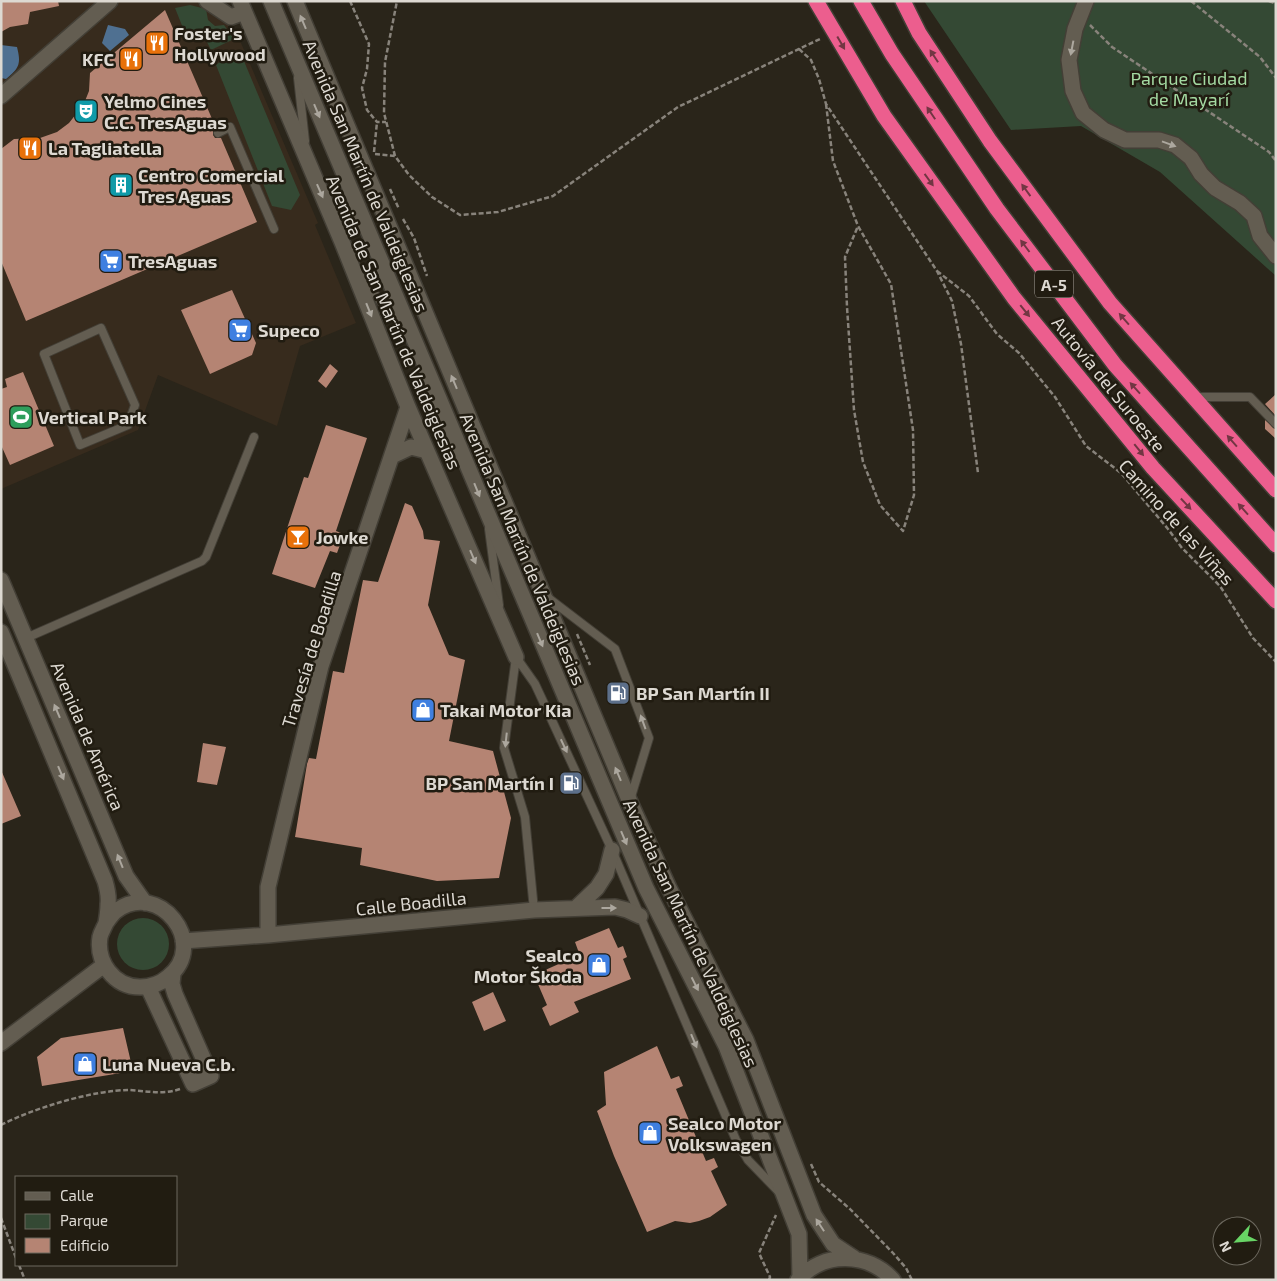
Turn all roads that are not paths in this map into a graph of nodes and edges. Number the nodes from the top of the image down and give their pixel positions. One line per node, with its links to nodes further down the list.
1 (110, 1): 11 (street)
2 (207, 1): 8 (street)
3 (271, 1): 10 (street, Avenida San Martín de Valdeiglesias)
4 (295, 1): 29 (street, Avenida San Martín de Valdeiglesias, one-way to 4)
5 (816, 1): 30 (highway, Autovía del Suroeste / A-5, one-way to 30)
6 (861, 1): 27 (highway, Autovía del Suroeste / A-5, one-way to 6)
7 (903, 1): 19 (highway, one-way to 7)
8 (242, 7): 13 (street, Avenida de San Martín de Valdeiglesias)
9 (1083, 8): 15 (street, one-way to 15)
10 (297, 63): 13 (lane); 18 (street, Avenida San Martín de Valdeiglesias, one-way to 18)
11 (1, 96)
12 (218, 133): 14 (lane)
13 (307, 162): 16 (street, Avenida de San Martín de Valdeiglesias, one-way to 16)
14 (274, 229)
15 (1276, 256)
16 (351, 265): 18 (lane); 20 (street, Avenida de San Martín de Valdeiglesias, one-way to 20)
17 (101, 328): 17 (lane)
18 (419, 348): 26 (street, Avenida San Martín de Valdeiglesias, one-way to 26)
19 (1193, 397): 21 (lane); 25 (highway, one-way to 19)
20 (408, 407): 23 (street, Avenida de San Martín de Valdeiglesias); 24 (street, Travesía de Boadilla)
21 (1276, 424)
22 (254, 436): 33 (lane)
23 (427, 451): 24 (street); 31 (street, Avenida de San Martín de Valdeiglesias, one-way to 31)
24 (392, 456): 42 (street, Travesía de Boadilla)
25 (1276, 490)
26 (487, 515): 31 (lane); 48 (street, Avenida San Martín de Valdeiglesias, one-way to 48)
27 (1276, 545)
28 (1, 580): 33 (street, Avenida de América)
29 (542, 593): 35 (street, Avenida San Martín de Valdeiglesias, one-way to 29); 35 (lane, one-way to 29)
30 (1276, 601)
31 (501, 622): 34 (street, Avenida de San Martín de Valdeiglesias)
32 (1, 632): 41 (street, one-way to 41)
33 (26, 638): 37 (street, Avenida de América, one-way to 33)
34 (516, 657): 36 (lane, one-way to 36); 39 (lane, one-way to 39)
35 (630, 802): 49 (street, Avenida San Martín de Valdeiglesias, one-way to 35)
36 (612, 850): 38 (street); 40 (lane)
37 (145, 903): 41 (street); 43 (street)
38 (576, 908): 39 (street, Calle Boadilla); 40 (street, Calle Boadilla, one-way to 40)
39 (534, 910): 42 (street, Calle Boadilla)
40 (640, 916): 48 (lane, one-way to 48)
41 (106, 923): 44 (street)
42 (268, 935): 43 (street, Calle Boadilla)
43 (183, 941): 45 (street)
44 (104, 965): 46 (street); 47 (street)
45 (173, 974): 46 (street); 46 (street)
46 (148, 987)
47 (1, 1043)
48 (784, 1198): 50 (street, Avenida San Martín de Valdeiglesias)
49 (854, 1258): 50 (street); 51 (street)
50 (799, 1279)
51 (893, 1280)

